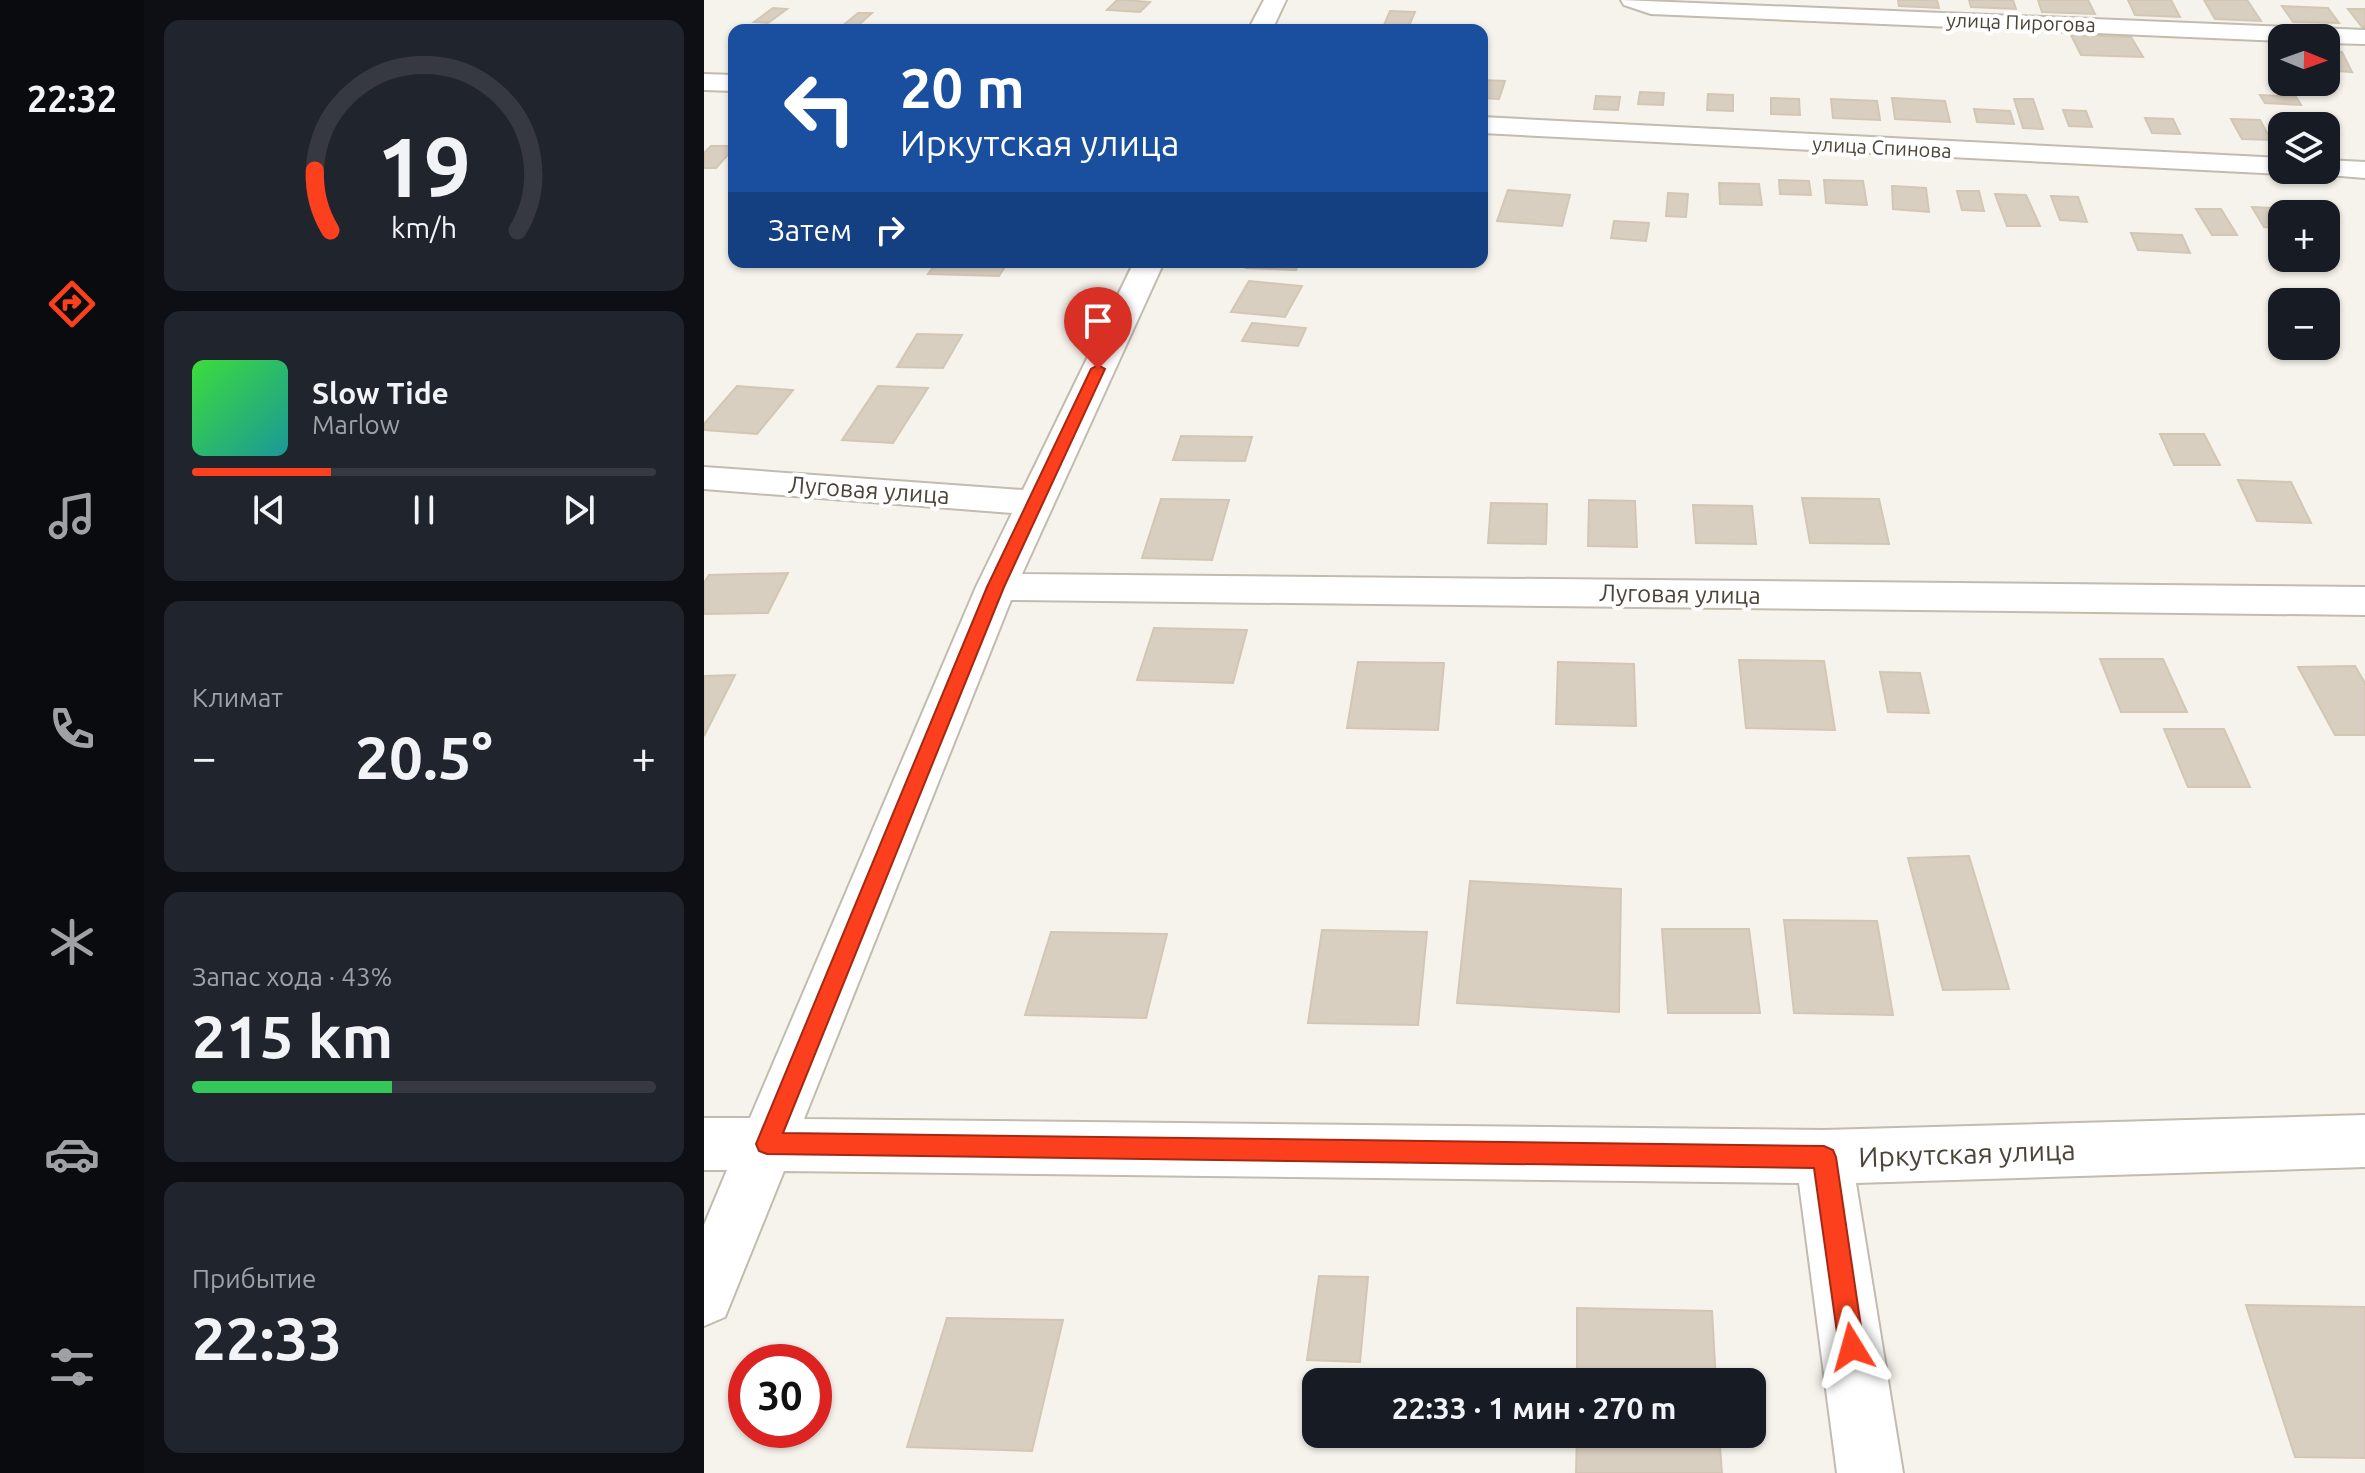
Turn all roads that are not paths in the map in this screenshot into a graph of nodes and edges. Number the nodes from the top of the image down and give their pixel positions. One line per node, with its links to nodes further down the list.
1 (1275, 0): 3 (street)
2 (1632, 0): 4 (street, улица Пирогова)
3 (1263, 24)
4 (2365, 37)
5 (704, 82): 6 (street)
6 (728, 83)
7 (1488, 125): 8 (street, улица Спинова)
8 (2268, 165)
9 (2340, 169): 10 (street)
10 (2365, 170)
11 (1146, 268): 13 (street)
12 (704, 478): 13 (street, Луговая улица)
13 (1034, 503): 14 (street)
14 (996, 587): 15 (street, Луговая улица); 18 (street)
15 (2365, 601)
16 (2365, 1141): 19 (street, Иркутская улица)
17 (704, 1144): 18 (street, Иркутская улица)
18 (767, 1144): 19 (street, Иркутская улица); 20 (street)
19 (1824, 1157): 21 (street)
20 (704, 1296)
21 (1870, 1473)

